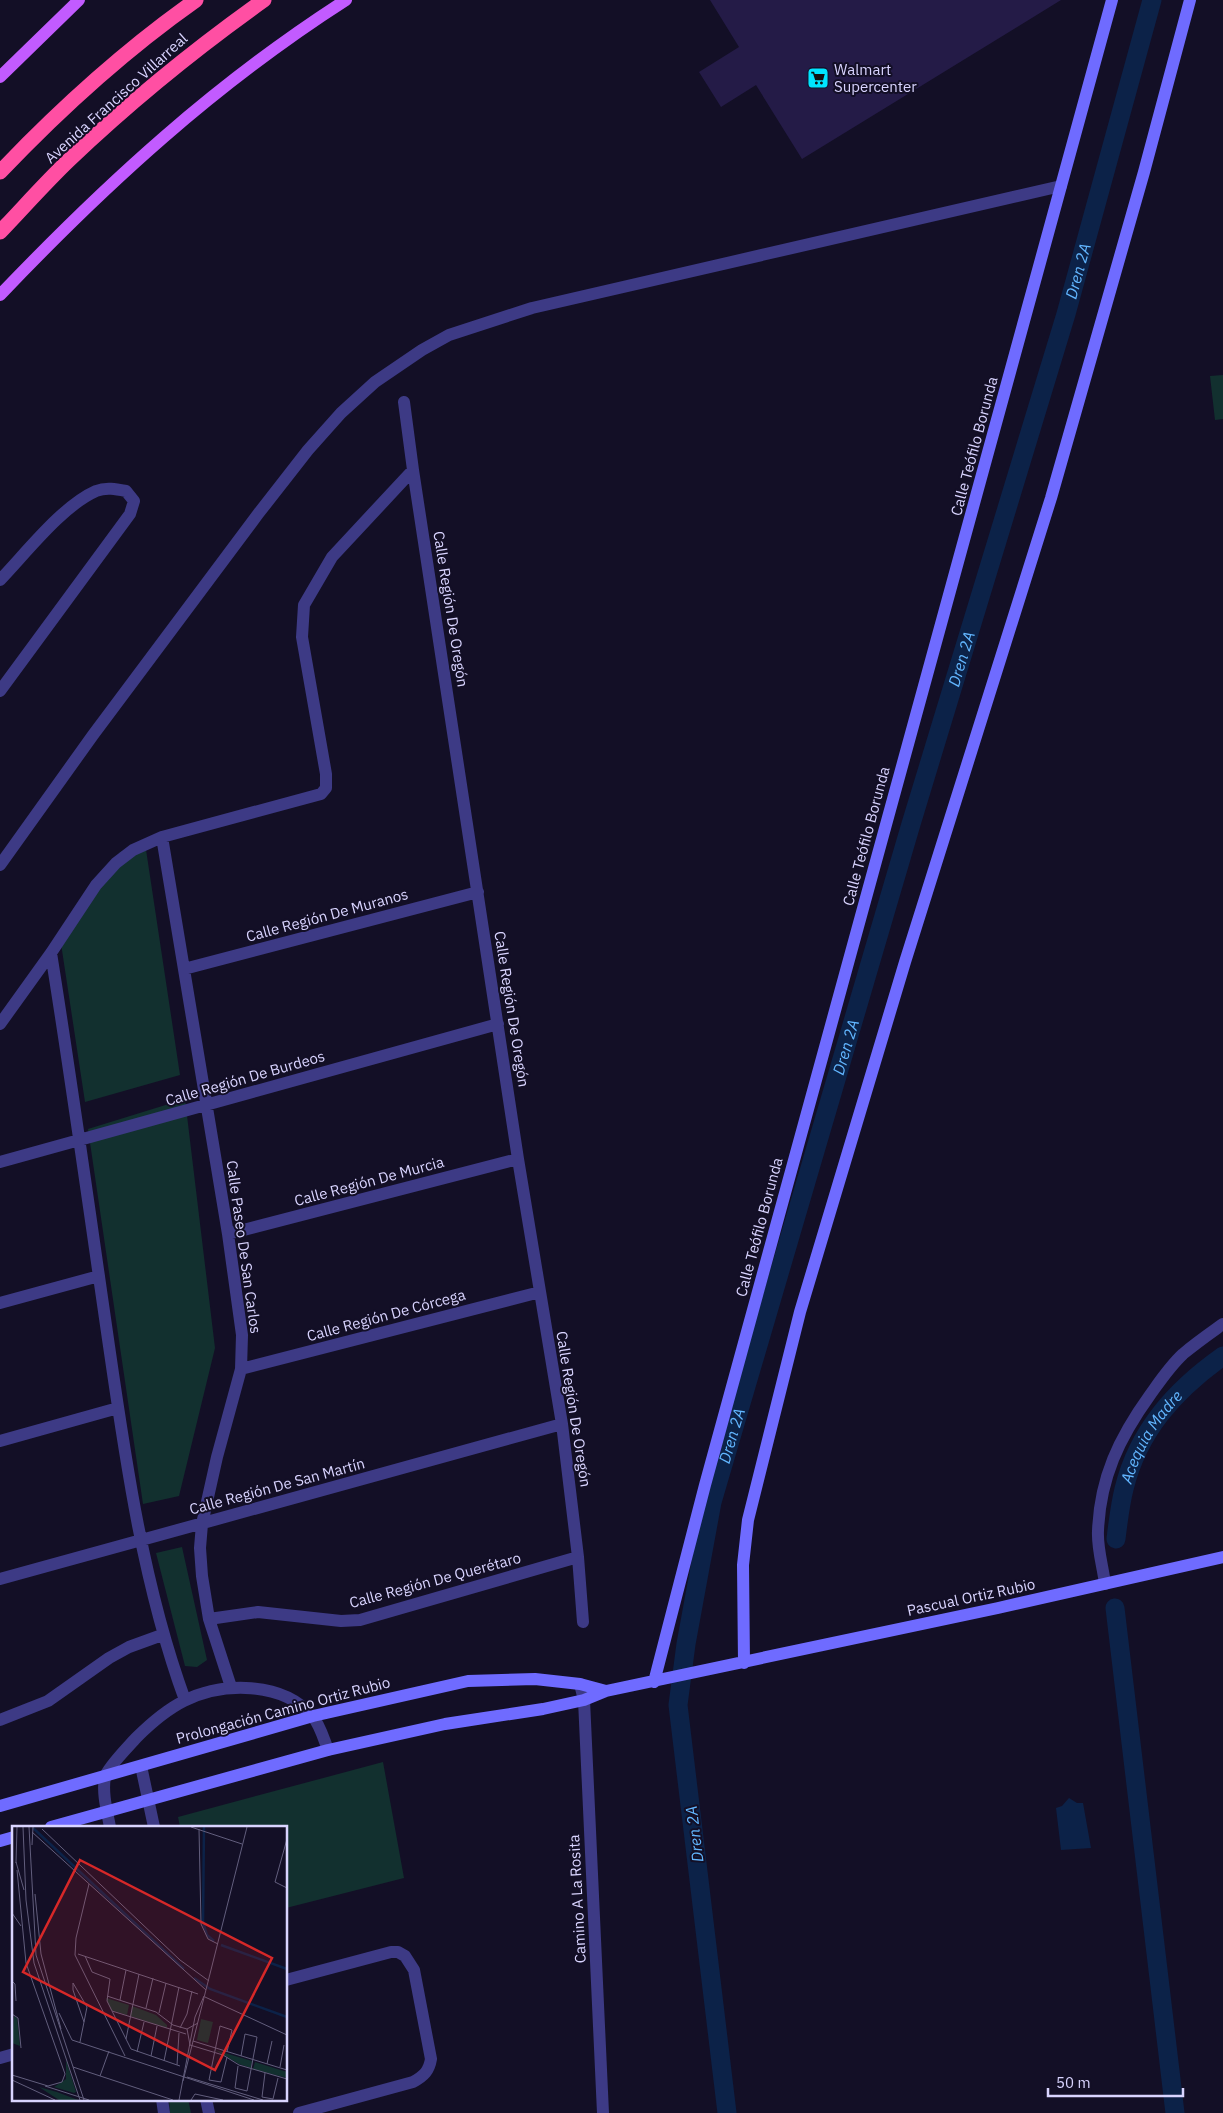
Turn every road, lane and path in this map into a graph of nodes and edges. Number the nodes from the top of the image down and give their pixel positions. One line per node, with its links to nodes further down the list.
1 (79, 0): 7 (main road)
2 (196, 0): 8 (highway, Avenida Francisco Villarreal)
3 (264, 0): 10 (highway, Avenida Francisco Villarreal)
4 (346, 0): 11 (main road)
5 (1112, 0): 9 (street, Calle Teófilo Borunda)
6 (1190, 0): 45 (street)
7 (0, 77)
8 (0, 172)
9 (1061, 186): 17 (street); 46 (street, Calle Teófilo Borunda)
10 (0, 232)
11 (0, 295)
12 (404, 402): 13 (street, Calle Región De Oregón)
13 (413, 470): 16 (street); 18 (street, Calle Región De Oregón)
14 (0, 580): 15 (street)
15 (0, 692)
16 (162, 837): 19 (street); 20 (street, Calle Paseo De San Carlos)
17 (0, 865)
18 (478, 892): 20 (street, Calle Región De Muranos); 22 (street, Calle Región De Oregón)
19 (51, 953): 21 (street); 24 (street)
20 (184, 969): 23 (street, Calle Paseo De San Carlos)
21 (0, 1024)
22 (498, 1024): 23 (street, Calle Región De Burdeos); 25 (street, Calle Región De Oregón)
23 (206, 1106): 24 (street, Calle Región De Burdeos); 27 (street, Calle Paseo De San Carlos)
24 (81, 1141): 26 (street, Calle Región De Burdeos); 28 (street)
25 (518, 1159): 27 (street, Calle Región De Murcia); 29 (street, Calle Región De Oregón)
26 (0, 1162)
27 (228, 1234): 32 (street, Calle Paseo De San Carlos)
28 (99, 1276): 30 (street); 33 (street)
29 (540, 1292): 32 (street, Calle Región De Córcega); 34 (street, Calle Región De Oregón)
30 (0, 1303)
31 (1223, 1324): 41 (street)
32 (242, 1369): 36 (street, Calle Paseo De San Carlos)
33 (118, 1408): 35 (street); 37 (street)
34 (562, 1424): 36 (street, Calle Región De San Martín); 38 (street, Calle Región De Oregón)
35 (0, 1441)
36 (202, 1524): 37 (street, Calle Región De San Martín); 42 (street, Calle Paseo De San Carlos)
37 (142, 1540): 40 (street, Calle Región De San Martín); 44 (street)
38 (578, 1557): 42 (street, Calle Región De Querétaro); 43 (street, Calle Región De Oregón)
39 (1223, 1557): 41 (street, Pascual Ortiz Rubio)
40 (0, 1579)
41 (1105, 1584): 45 (street, Pascual Ortiz Rubio)
42 (209, 1619): 48 (street, Calle Paseo De San Carlos)
43 (583, 1622)
44 (162, 1634): 50 (street); 53 (street)
45 (744, 1662): 46 (street, Pascual Ortiz Rubio)
46 (654, 1682): 49 (street, Pascual Ortiz Rubio)
47 (580, 1684): 49 (street, Prolongación Camino Ortiz Rubio); 51 (street, Camino A La Rosita); 52 (street, Prolongación Camino Ortiz Rubio)
48 (231, 1687): 50 (street); 52 (street)
49 (606, 1691): 51 (street)
50 (184, 1700): 56 (street)
51 (584, 1700): 54 (street); 69 (street, Camino A La Rosita)
52 (313, 1716): 54 (street); 55 (street, Prolongación Camino Ortiz Rubio)
53 (0, 1720)
54 (328, 1750): 57 (street)
55 (141, 1766): 56 (street, Prolongación Camino Ortiz Rubio); 57 (street)
56 (106, 1776): 58 (street, Prolongación Camino Ortiz Rubio); 59 (street)
57 (149, 1800): 59 (street); 62 (street)
58 (0, 1806)
59 (107, 1811): 60 (street); 61 (street)
60 (54, 1826)
61 (110, 1826)
62 (154, 1826)
63 (288, 1979): 68 (street)
64 (162, 2100): 66 (street)
65 (206, 2100): 67 (street)
66 (164, 2113)
67 (209, 2113)
68 (299, 2113)
69 (603, 2113)

